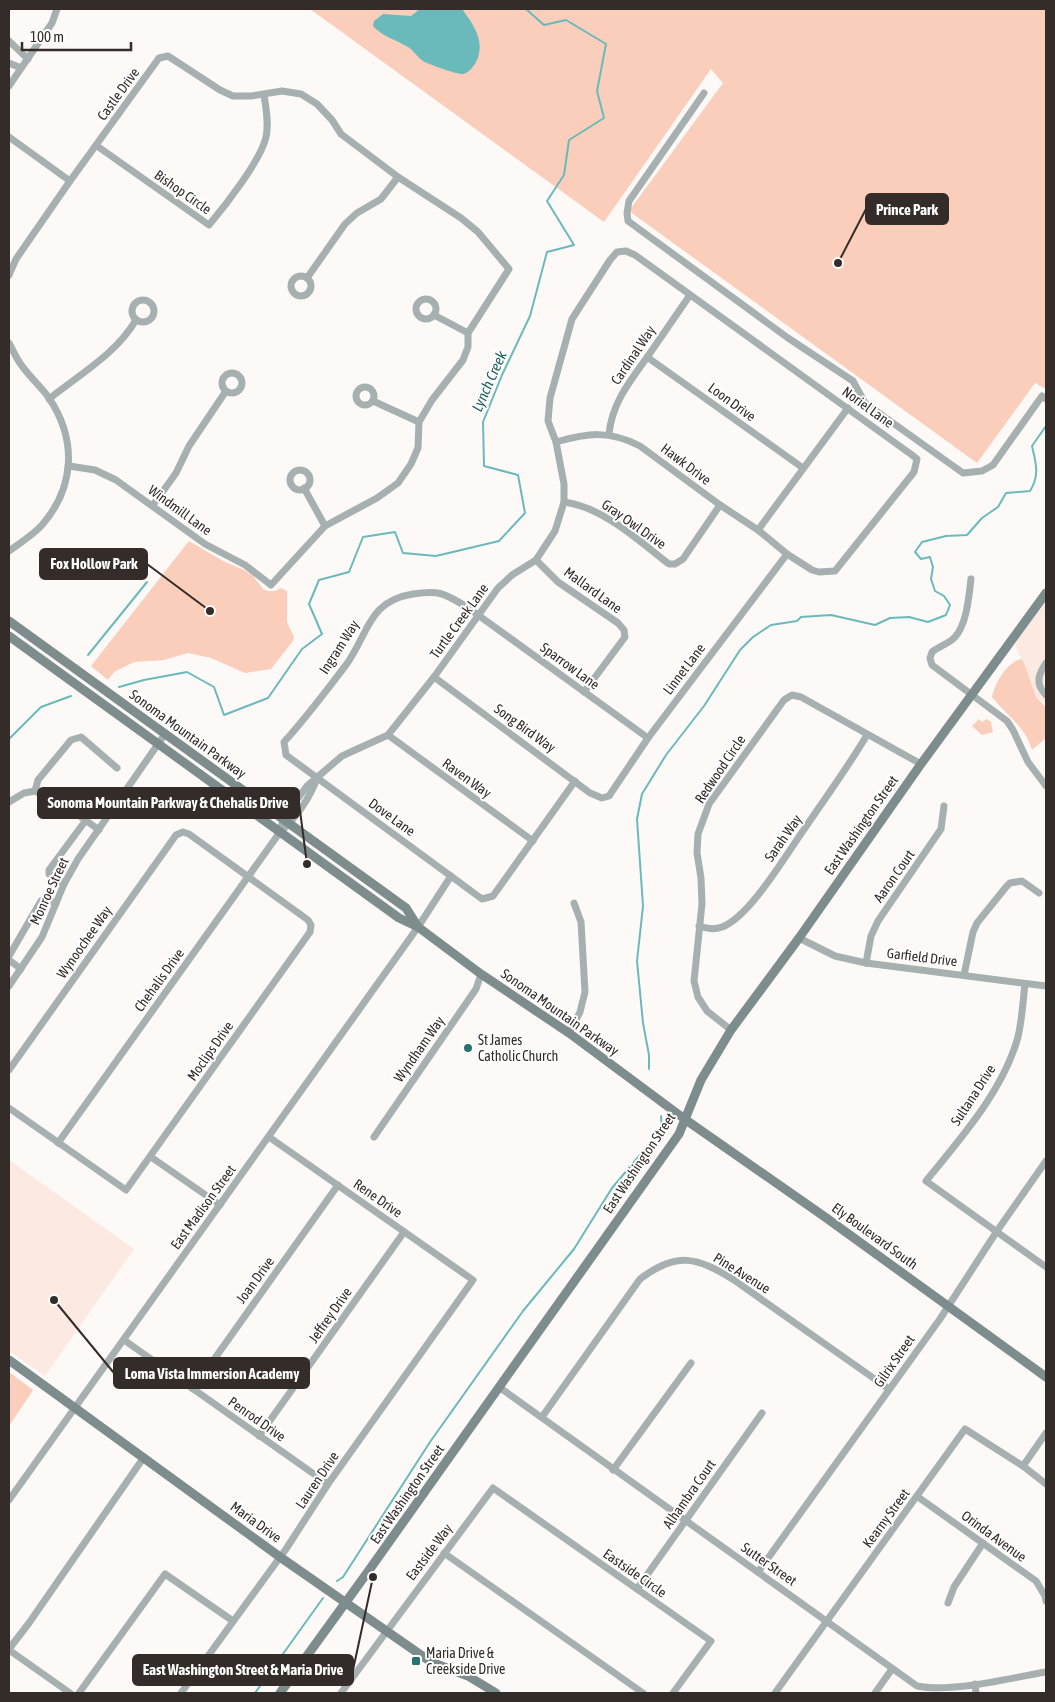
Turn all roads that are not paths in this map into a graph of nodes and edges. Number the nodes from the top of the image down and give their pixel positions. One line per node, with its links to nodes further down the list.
1 (57, 9): 3 (street)
2 (9, 41): 3 (street)
3 (28, 59): 5 (street)
4 (9, 63): 5 (street)
5 (22, 68): 6 (street)
6 (9, 86)
7 (704, 93): 23 (street)
8 (264, 95): 10 (street, Castle Drive); 10 (street, Bishop Circle); 11 (street, Castle Drive)
9 (9, 138): 12 (street)
10 (97, 146): 12 (street, Castle Drive)
11 (398, 177): 14 (street); 18 (street, Castle Drive)
12 (70, 181): 13 (street, Castle Drive)
13 (9, 275)
14 (307, 278)
15 (690, 295): 20 (street, Cardinal Way); 25 (street, Noriel Lane); 28 (street, Turtle Creek Lane)
16 (434, 315): 18 (street)
17 (136, 320): 22 (street)
18 (468, 333): 26 (street)
19 (9, 343): 22 (street)
20 (647, 357): 27 (street, Cardinal Way); 30 (street, Loon Drive)
21 (226, 391): 33 (street)
22 (49, 399): 29 (street)
23 (1046, 399)
24 (373, 401): 26 (street)
25 (848, 408): 30 (street); 40 (street, Noriel Lane)
26 (419, 422): 35 (street)
27 (609, 434): 28 (street, Hawk Drive); 34 (street, Hawk Drive)
28 (556, 442): 32 (street, Turtle Creek Lane)
29 (69, 466): 33 (street, Windmill Lane); 37 (street)
30 (803, 468): 36 (street)
31 (304, 488): 35 (street)
32 (564, 502): 34 (street, Gray Owl Drive); 39 (street, Turtle Creek Lane)
33 (153, 505): 35 (street, Windmill Lane)
34 (720, 505): 36 (street, Hawk Drive)
35 (326, 526)
36 (758, 530): 38 (street, Hawk Drive)
37 (9, 551)
38 (787, 554): 40 (street, Hawk Drive); 54 (street, Linnet Lane)
39 (536, 560): 43 (street, Turtle Creek Lane); 48 (street, Mallard Lane)
40 (835, 571)
41 (971, 579): 49 (street)
42 (1046, 593): 49 (main road, East Washington Street)
43 (477, 615): 47 (street, Turtle Creek Lane); 48 (street, Sparrow Lane); 58 (street, Ingram Way)
44 (9, 621): 51 (main road, Sonoma Mountain Parkway)
45 (9, 636): 55 (main road, Sonoma Mountain Parkway)
46 (1046, 663): 50 (street)
47 (434, 677): 52 (street, Turtle Creek Lane); 59 (street, Song Bird Way)
48 (584, 692): 54 (street, Sparrow Lane)
49 (971, 694): 56 (main road, East Washington Street); 60 (street)
50 (1046, 695)
51 (165, 734): 55 (street, Monroe Street); 66 (main road, Sonoma Mountain Parkway)
52 (388, 735): 58 (street, Turtle Creek Lane); 69 (street, Raven Way)
53 (867, 735): 56 (street, Redwood Circle); 76 (street, Sarah Way); 76 (street, Redwood Circle)
54 (648, 738): 62 (street, Linnet Lane)
55 (158, 744): 67 (street, Monroe Street); 68 (main road, Sonoma Mountain Parkway)
56 (920, 764): 78 (main road, East Washington Street)
57 (117, 768): 61 (street)
58 (317, 778): 66 (street, Turtle Creek Lane); 70 (street, Dove Lane)
59 (575, 781): 62 (street, Song Bird Way); 69 (street)
60 (1046, 786)
61 (36, 791): 63 (street); 65 (street)
62 (602, 798)
63 (9, 802)
64 (944, 806): 80 (street, Aaron Court)
65 (86, 820): 67 (street); 72 (street)
66 (286, 821): 68 (street, Turtle Creek Lane); 77 (main road, Sonoma Mountain Parkway)
67 (98, 830): 72 (street, Monroe Street)
68 (280, 832): 71 (street, Chehalis Drive); 77 (main road, Sonoma Mountain Parkway)
69 (533, 841): 70 (street)
70 (451, 876): 77 (street)
71 (248, 877): 89 (street, Wynoochee Way); 94 (street, Chehalis Drive); 95 (street, Moclips Drive)
72 (64, 884): 75 (street, Monroe Street)
73 (1039, 893): 83 (street)
74 (574, 902): 88 (street)
75 (56, 903): 79 (street); 81 (street, Monroe Street)
76 (699, 926): 87 (street, Redwood Circle)
77 (418, 927): 82 (main road, Sonoma Mountain Parkway); 93 (street, East Madison Street)
78 (799, 938): 80 (street, Garfield Drive); 87 (main road, East Washington Street)
79 (9, 958): 81 (street)
80 (866, 963): 83 (street, Garfield Drive)
81 (21, 969): 85 (street, Monroe Street)
82 (481, 974): 88 (main road, Sonoma Mountain Parkway); 92 (street, Wyndham Way)
83 (964, 976): 84 (street, Garfield Drive)
84 (1025, 984): 86 (street, Garfield Drive); 99 (street, Sultana Drive)
85 (9, 986)
86 (1046, 986)
87 (731, 1030): 91 (main road, East Washington Street)
88 (569, 1033): 91 (main road, Sonoma Mountain Parkway)
89 (9, 1070)
90 (9, 1108): 94 (street)
91 (686, 1120): 103 (main road, Ely Boulevard South); 108 (main road, East Washington Street)
92 (374, 1136)
93 (269, 1137): 97 (street, Rene Drive); 98 (street, East Madison Street)
94 (58, 1142): 95 (street, Moclips Drive)
95 (151, 1157): 98 (street)
96 (1046, 1162): 99 (street, Gilrix Street)
97 (338, 1185): 100 (street, Rene Drive); 109 (street, Joan Drive)
98 (220, 1205): 104 (street, East Madison Street)
99 (997, 1231): 101 (street); 103 (street, Gilrix Street)
100 (404, 1232): 102 (street, Rene Drive); 115 (street, Jeffrey Drive)
101 (1046, 1267)
102 (473, 1280): 119 (street, Lauren Drive)
103 (947, 1307): 107 (main road, Ely Boulevard South); 110 (street, Gilrix Street)
104 (124, 1340): 109 (street, Penrod Drive); 111 (street, East Madison Street)
105 (9, 1360): 111 (main road, Maria Drive)
106 (691, 1363): 118 (street)
107 (1046, 1377)
108 (499, 1387): 113 (street, Sutter Street); 130 (main road, East Washington Street)
109 (193, 1389): 115 (street, Penrod Drive)
110 (889, 1389): 113 (street, Pine Avenue); 128 (street, Gilrix Street)
111 (75, 1408): 116 (main road, Maria Drive); 123 (street, East Madison Street)
112 (762, 1413): 124 (street, Alhambra Court)
113 (542, 1417): 118 (street, Sutter Street)
114 (1046, 1433): 117 (street)
115 (259, 1436): 119 (street, Penrod Drive)
116 (144, 1457): 127 (main road, Maria Drive); 136 (street)
117 (1023, 1466): 120 (street); 122 (street, Kearny Street)
118 (613, 1470): 124 (street, Sutter Street)
119 (328, 1484): 127 (street, Lauren Drive)
120 (1046, 1484)
121 (493, 1488): 126 (street, Eastside Way); 129 (street, Eastside Circle)
122 (918, 1497): 125 (street, Orinda Avenue); 134 (street, Kearny Street)
123 (9, 1500)
124 (685, 1522): 128 (street, Sutter Street); 129 (street, Alhambra Court)
125 (983, 1543): 131 (street, Orinda Avenue); 132 (street)
126 (444, 1553): 135 (street, Eastside Way); 146 (street)
127 (280, 1557): 130 (main road, Maria Drive); 133 (street, Lauren Drive)
128 (758, 1572): 134 (street, Sutter Street)
129 (637, 1589): 147 (street, Eastside Circle)
130 (346, 1601): 135 (main road, Maria Drive); 143 (main road, East Washington Street)
131 (1046, 1601)
132 (948, 1603)
133 (233, 1621): 141 (street); 142 (street, Lauren Drive)
134 (826, 1621): 137 (street, Sutter Street); 148 (street, Kearny Street)
135 (386, 1630): 144 (street, Eastside Way); 145 (main road, Maria Drive)
136 (9, 1650): 140 (street)
137 (892, 1669): 139 (street, Sutter Street); 149 (street)
138 (1046, 1672): 139 (street, Sutter Street)
139 (975, 1684): 150 (street)
140 (70, 1693)
141 (79, 1693)
142 (181, 1693)
143 (280, 1693)
144 (341, 1693)
145 (496, 1693)
146 (643, 1693)
147 (674, 1693)
148 (775, 1693)
149 (875, 1693)
150 (976, 1693)

